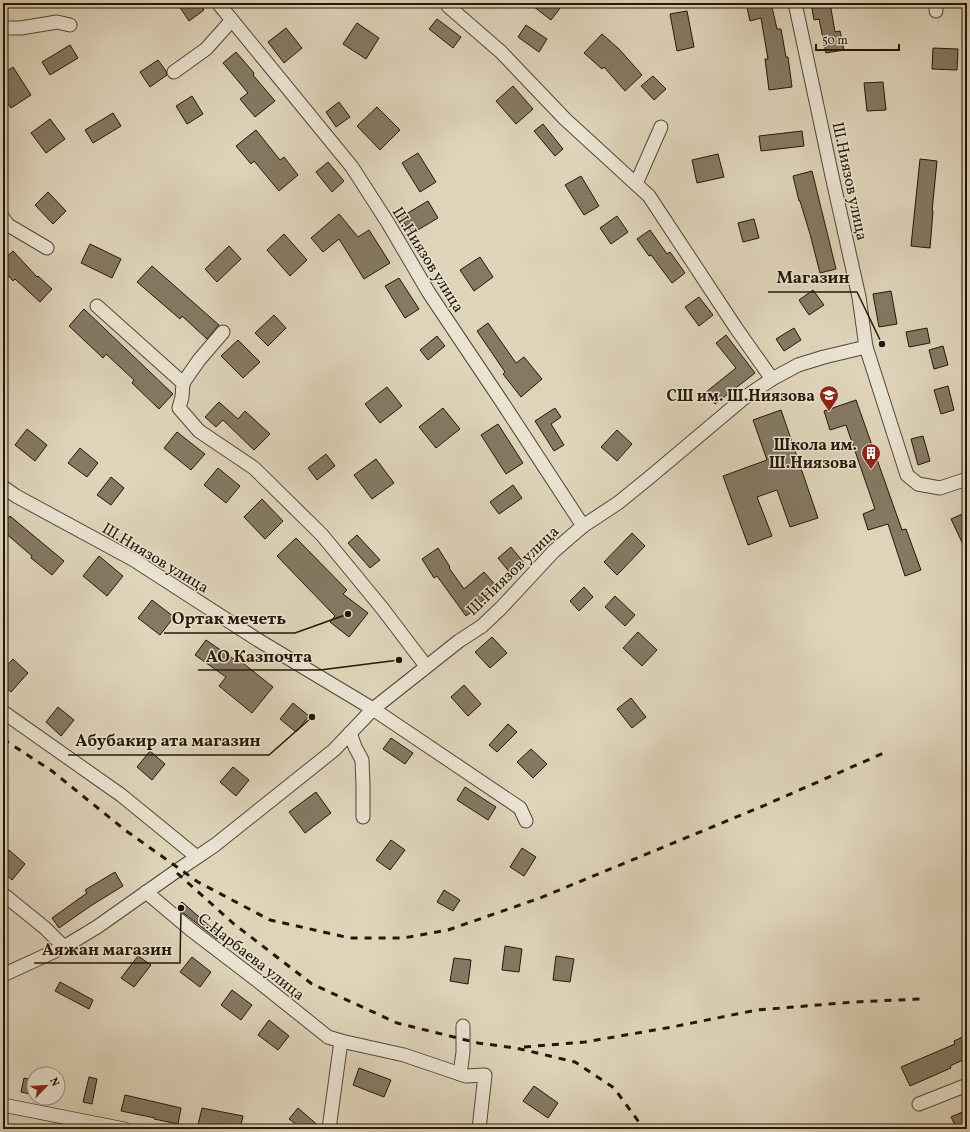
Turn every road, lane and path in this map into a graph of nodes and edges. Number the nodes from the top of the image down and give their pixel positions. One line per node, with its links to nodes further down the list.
1 (218, 3): 4 (street, Ш.Ниязов улица)
2 (795, 3): 14 (street, Ш.Ниязов улица)
3 (448, 6): 9 (street)
4 (232, 20): 7 (street); 19 (street, Ш.Ниязов улица)
5 (70, 25): 6 (street)
6 (3, 28)
7 (174, 72)
8 (661, 127): 9 (street)
9 (636, 184): 15 (street)
10 (3, 218): 11 (street)
11 (47, 248)
12 (97, 306): 16 (street)
13 (223, 332): 16 (street)
14 (866, 347): 15 (street, Ш.Ниязов улица); 17 (street, Ш.Ниязов улица)
15 (772, 379): 19 (street, Ш.Ниязов улица)
16 (183, 383): 20 (street)
17 (967, 479)
18 (3, 487): 21 (street, Ш.Ниязов улица)
19 (583, 526): 20 (street, Ш.Ниязов улица)
20 (426, 666): 21 (street, Ш.Ниязов улица)
21 (373, 709): 23 (street, Ш.Ниязов улица); 25 (street, Ш.Ниязов улица)
22 (3, 712): 26 (street)
23 (350, 733): 24 (street); 26 (street, Ш.Ниязов улица)
24 (363, 817)
25 (526, 821)
26 (197, 856): 27 (street, Ш.Ниязов улица)
27 (146, 892): 29 (street, Ш.Ниязов улица); 32 (street, С.Нарбаева улица)
28 (3, 894): 29 (street)
29 (64, 946): 30 (street, Ш.Ниязов улица)
30 (3, 975)
31 (463, 1026): 33 (street)
32 (340, 1041): 33 (street, С.Нарбаева улица); 38 (street)
33 (460, 1074): 39 (street, С.Нарбаева улица)
34 (967, 1085): 36 (street)
35 (3, 1104): 37 (street)
36 (919, 1104)
37 (124, 1129)
38 (329, 1129)
39 (479, 1129)

